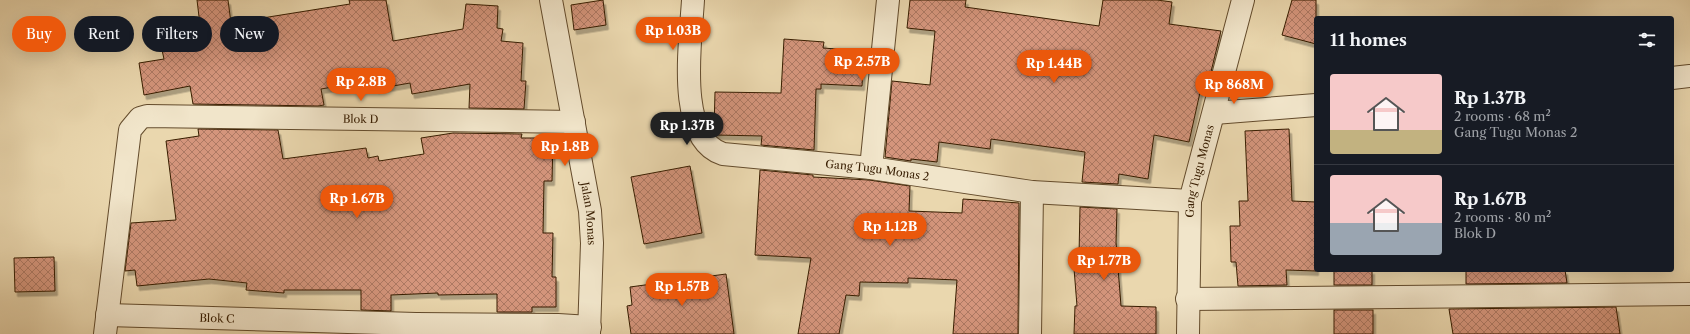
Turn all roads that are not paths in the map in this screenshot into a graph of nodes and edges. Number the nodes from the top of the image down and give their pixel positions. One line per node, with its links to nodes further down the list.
1 (551, 0): 9 (street, Jalan Monas)
2 (693, 0): 10 (street, Gang Tugu Monas 2)
3 (888, 0): 10 (street)
4 (1243, 0): 8 (street, Gang Tugu Monas)
5 (1690, 76): 6 (street)
6 (1674, 78)
7 (1314, 105): 8 (street)
8 (1214, 113): 12 (street, Gang Tugu Monas)
9 (574, 122): 15 (street, Blok D); 16 (street, Jalan Monas)
10 (871, 168): 11 (street, Gang Tugu Monas 2)
11 (1032, 192): 12 (street, Gang Tugu Monas 2); 17 (street)
12 (1190, 201): 14 (street, Gang Tugu Monas)
13 (1690, 294): 14 (street)
14 (1187, 300): 18 (street, Gang Tugu Monas)
15 (106, 324): 16 (street, Blok C)
16 (590, 330)
17 (1030, 334)
18 (1188, 334)

